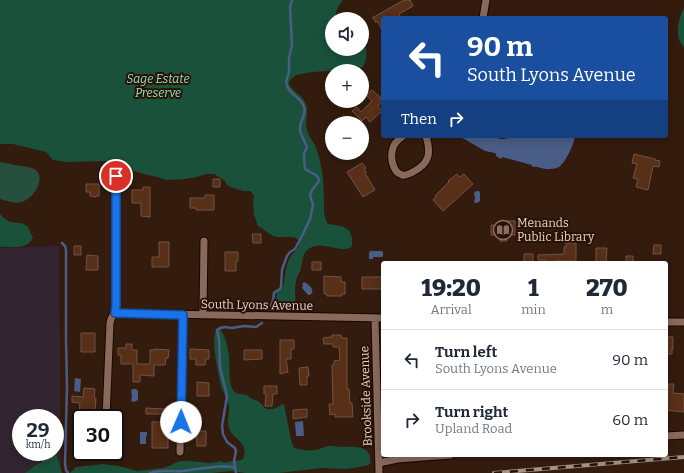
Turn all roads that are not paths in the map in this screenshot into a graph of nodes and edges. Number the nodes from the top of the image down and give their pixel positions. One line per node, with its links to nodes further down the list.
1 (486, 0): 2 (street)
2 (483, 16)
3 (401, 138): 4 (street)
4 (426, 138)
5 (116, 176): 7 (street)
6 (204, 241): 9 (street)
7 (115, 313): 8 (street, South Lyons Avenue); 14 (street)
8 (183, 315): 9 (street, South Lyons Avenue); 17 (street)
9 (203, 315): 10 (street, South Lyons Avenue)
10 (375, 318): 11 (street, South Lyons Avenue); 19 (street, Brookside Avenue)
11 (381, 318)
12 (668, 322): 13 (street)
13 (684, 322)
14 (106, 409)
15 (684, 435): 16 (street)
16 (668, 436)
17 (180, 452)
18 (424, 457): 19 (street)
19 (379, 463): 20 (street, Brookside Avenue)
20 (379, 473)

